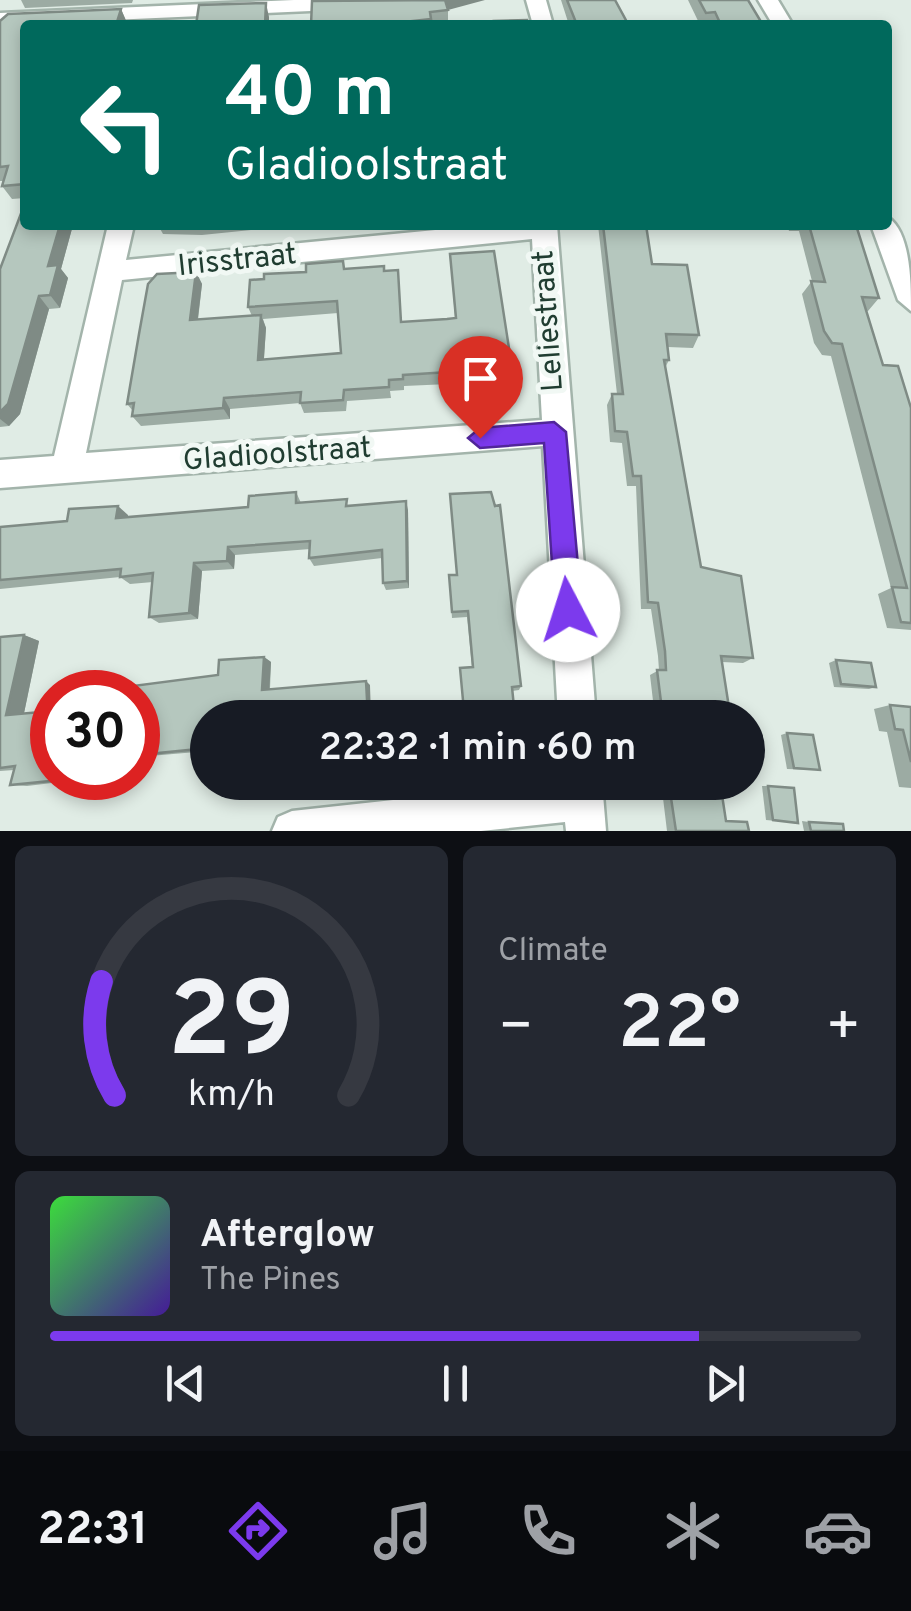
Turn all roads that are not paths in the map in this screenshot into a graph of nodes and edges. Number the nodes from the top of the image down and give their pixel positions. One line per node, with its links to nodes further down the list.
1 (424, 0): 2 (street)
2 (166, 18): 3 (street)
3 (0, 19)
4 (121, 230): 8 (street)
5 (513, 230): 8 (street, Irisstraat)
6 (542, 230): 10 (street, Leliestraat)
7 (886, 230): 9 (street)
8 (112, 271): 11 (street)
9 (911, 300)
10 (554, 432): 11 (street, Gladioolstraat); 13 (street, Leliestraat)
11 (66, 469): 12 (street, Gladioolstraat)
12 (0, 474)
13 (576, 700)
14 (584, 804): 15 (street)
15 (292, 831)

